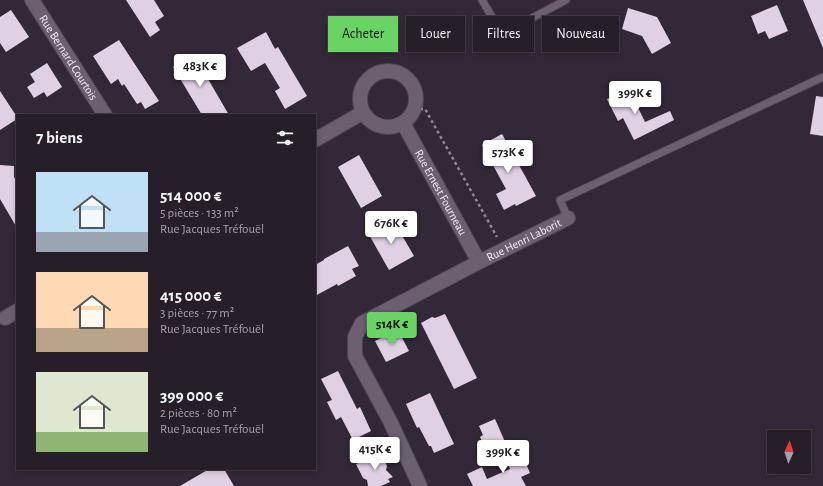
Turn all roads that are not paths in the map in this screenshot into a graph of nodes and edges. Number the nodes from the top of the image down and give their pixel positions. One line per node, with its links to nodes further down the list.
1 (32, 0): 6 (street, Rue Bernard Courtois)
2 (482, 0): 3 (lane)
3 (566, 0)
4 (823, 77): 9 (lane)
5 (362, 112): 7 (street); 7 (street); 8 (street)
6 (104, 114)
7 (403, 123): 10 (street, Rue Ernest Fourneau)
8 (316, 139)
9 (568, 218): 10 (street, Rue Henri Laborit)
10 (479, 262): 11 (street, Rue Henri Laborit)
11 (420, 486)

